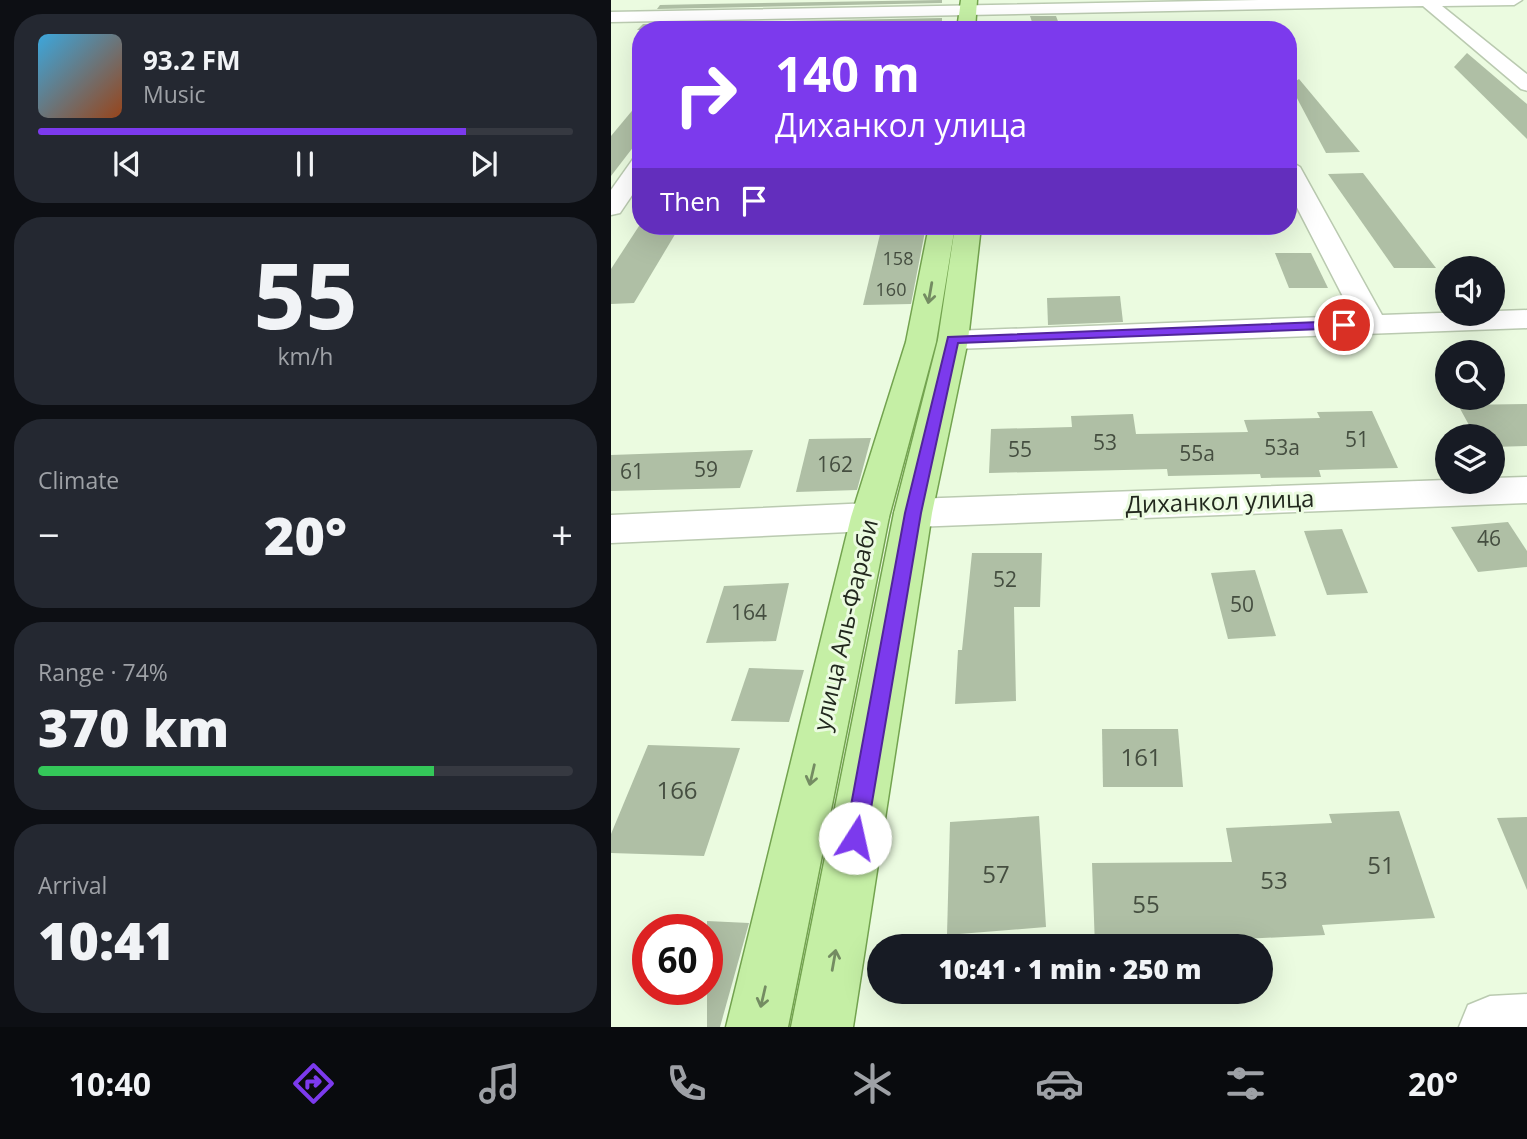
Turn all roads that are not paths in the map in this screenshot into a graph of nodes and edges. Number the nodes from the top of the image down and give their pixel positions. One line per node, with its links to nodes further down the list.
1 (752, 0): 6 (street)
2 (1513, 0): 3 (street)
3 (1426, 1): 5 (street); 9 (street)
4 (976, 6): 5 (street); 6 (street)
5 (1204, 8)
6 (742, 14): 7 (street); 8 (street)
7 (611, 16)
8 (737, 21)
9 (1527, 85)
10 (632, 177): 12 (street)
11 (1297, 184): 16 (street)
12 (611, 208)
13 (940, 235): 20 (main road, улица Аль-Фараби, one-way to 20)
14 (967, 235): 17 (main road, улица Аль-Фараби)
15 (1527, 319): 16 (street)
16 (1372, 324): 17 (street)
17 (953, 340): 19 (main road, улица Аль-Фараби)
18 (1527, 490): 19 (street, Диханкол улица)
19 (913, 513): 24 (main road, улица Аль-Фараби, one-way to 19)
20 (870, 517): 21 (street); 23 (main road, улица Аль-Фараби, one-way to 23)
21 (611, 529)
22 (1527, 1024): 25 (street)
23 (756, 1027)
24 (822, 1027)
25 (1490, 1027)

